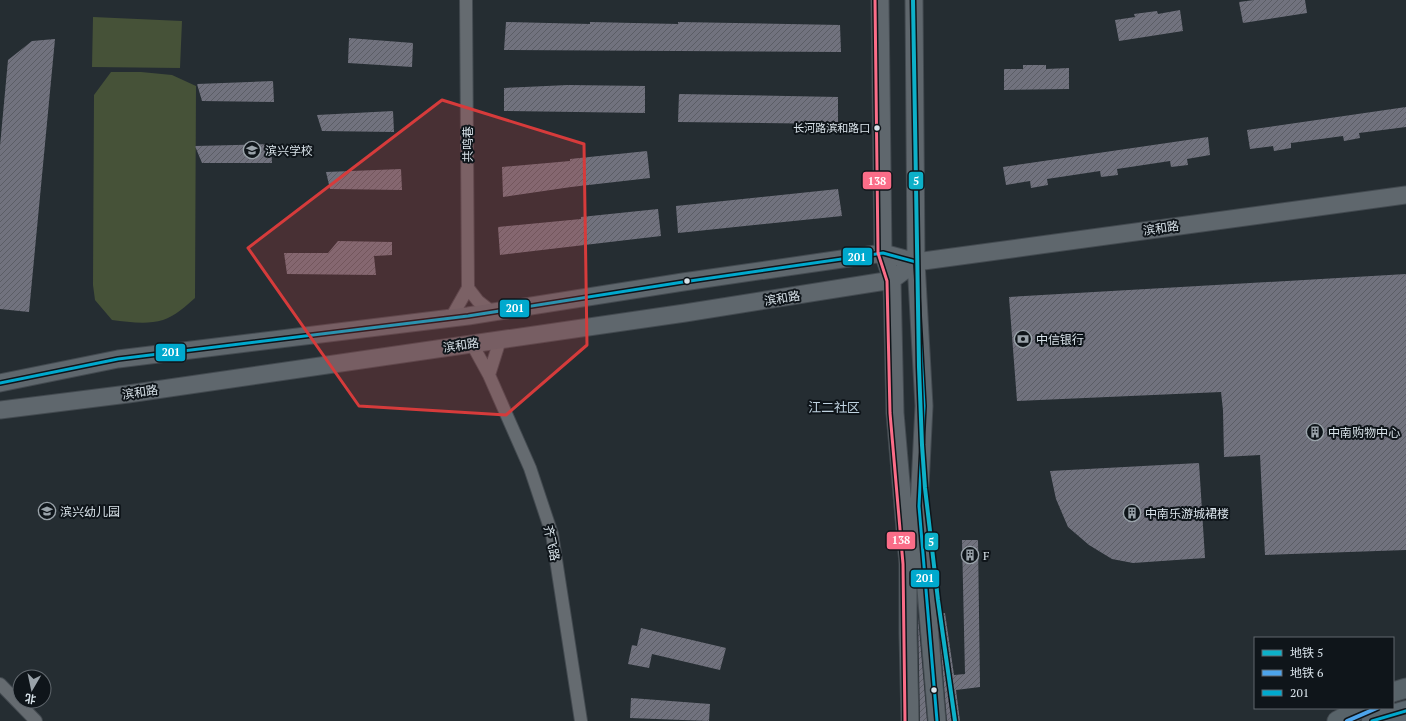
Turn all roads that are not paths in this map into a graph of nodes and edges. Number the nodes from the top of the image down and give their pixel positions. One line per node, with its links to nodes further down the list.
1 (466, 0): 8 (street, 共鸣巷)
2 (880, 0): 5 (main road)
3 (914, 0): 6 (main road)
4 (1406, 194): 6 (main road, 滨和路)
5 (883, 254): 6 (main road, 滨和路); 7 (main road); 9 (main road, 滨和路)
6 (916, 262): 7 (main road, 滨和路); 24 (main road)
7 (892, 280): 11 (main road, 滨和路); 23 (main road)
8 (468, 288): 9 (street); 10 (street, 共鸣巷)
9 (492, 312): 10 (main road, 滨和路)
10 (451, 318): 14 (main road, 滨和路)
11 (500, 340): 12 (main road, 滨和路); 13 (street)
12 (472, 344): 13 (street, 齐飞路); 15 (main road, 滨和路)
13 (489, 375): 22 (street, 齐飞路)
14 (0, 383)
15 (0, 410)
16 (0, 684): 21 (street)
17 (1406, 688): 18 (main road)
18 (1394, 692)
19 (1360, 709): 25 (main road)
20 (1406, 711): 26 (highway)
21 (36, 721)
22 (581, 721)
23 (910, 721)
24 (936, 721)
25 (1337, 721)
26 (1372, 721)

